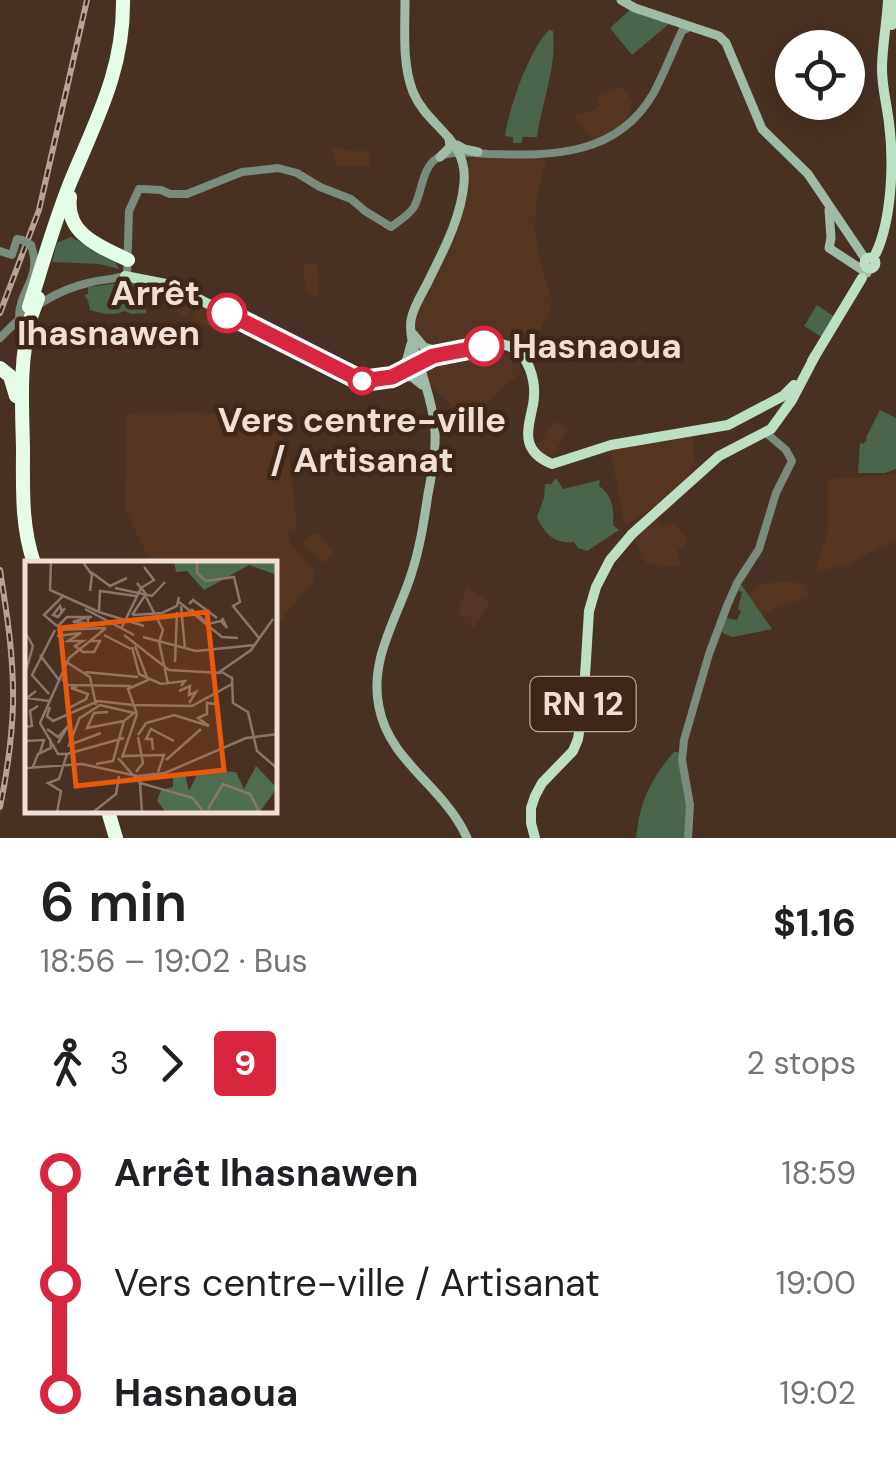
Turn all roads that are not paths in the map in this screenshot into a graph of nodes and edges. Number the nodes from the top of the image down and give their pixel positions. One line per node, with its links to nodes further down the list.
1 (125, 0): 15 (highway); 21 (highway)
2 (406, 0): 11 (main road)
3 (621, 0): 7 (main road)
4 (888, 0): 10 (main road)
5 (896, 3): 10 (main road)
6 (890, 18): 10 (main road)
7 (676, 22): 8 (main road); 9 (street)
8 (691, 27): 9 (street); 16 (main road)
9 (679, 36): 12 (street)
10 (883, 60): 19 (main road)
11 (445, 131): 13 (main road); 14 (main road)
12 (479, 153): 13 (main road); 13 (main road)
13 (459, 155): 14 (main road); 23 (main road)
14 (439, 158): 20 (street)
15 (70, 195): 17 (highway); 20 (highway)
16 (829, 207): 19 (main road); 19 (main road)
17 (54, 244): 20 (highway); 21 (highway)
18 (0, 250): 21 (street)
19 (867, 262): 33 (main road, RN 12)
20 (126, 270): 21 (street); 30 (main road)
21 (28, 312): 22 (street); 24 (highway); 39 (highway)
22 (0, 338)
23 (411, 338): 26 (main road); 27 (main road); 29 (main road)
24 (19, 344): 28 (highway); 32 (highway)
25 (459, 350): 26 (main road); 30 (main road, bridge); 33 (main road)
26 (435, 355): 27 (main road); 31 (main road)
27 (417, 364): 29 (main road); 31 (main road)
28 (0, 367): 32 (highway)
29 (402, 373): 30 (main road); 31 (main road)
30 (366, 381)
31 (423, 383): 42 (main road)
32 (17, 398): 38 (highway)
33 (783, 398): 34 (main road, RN 12)
34 (764, 432): 37 (street); 43 (main road, RN 12)
35 (745, 549): 37 (street)
36 (768, 555): 37 (street)
37 (752, 560): 44 (street)
38 (30, 561)
39 (31, 561)
40 (106, 813): 41 (highway)
41 (113, 838)
42 (465, 838)
43 (535, 838)
44 (688, 838)

